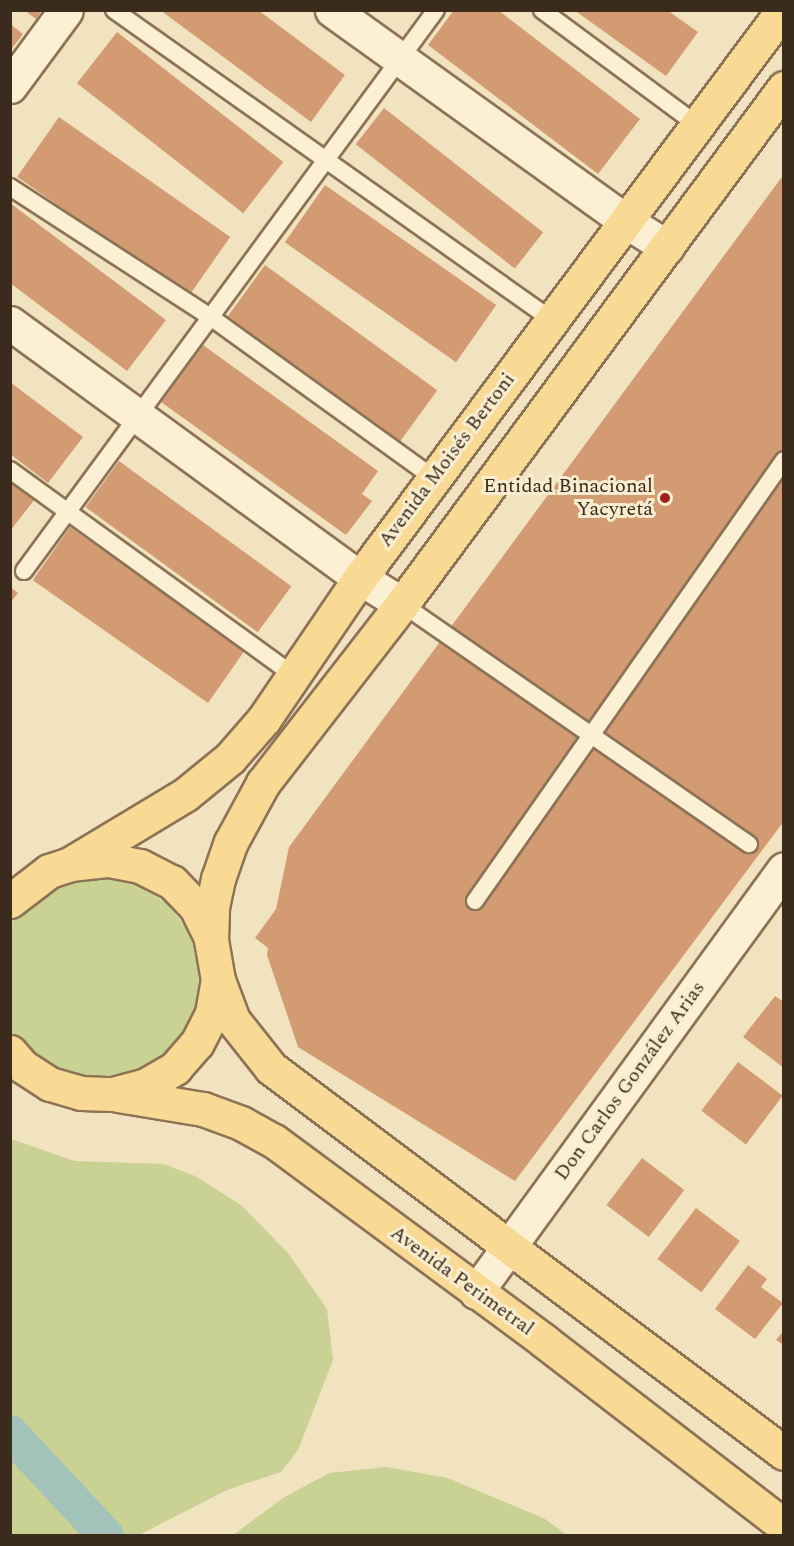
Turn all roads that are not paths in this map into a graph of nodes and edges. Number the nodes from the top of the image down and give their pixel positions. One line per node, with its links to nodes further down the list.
1 (66, 10): 8 (street)
2 (114, 10): 11 (lane)
3 (332, 10): 7 (street)
4 (436, 10): 7 (lane)
5 (542, 10): 10 (lane)
6 (783, 10): 10 (main road, Avenida Moisés Bertoni)
7 (402, 60): 11 (lane); 13 (street)
8 (10, 86)
9 (783, 88): 14 (main road, Avenida Moisés Bertoni)
10 (699, 126): 13 (main road, Avenida Moisés Bertoni)
11 (324, 159): 15 (lane); 16 (lane)
12 (10, 186): 15 (lane)
13 (627, 222): 14 (street); 16 (main road, Avenida Moisés Bertoni)
14 (667, 247): 25 (main road, Avenida Moisés Bertoni)
15 (209, 316): 18 (lane); 21 (lane)
16 (552, 320): 21 (main road, Avenida Moisés Bertoni)
17 (10, 323): 18 (street)
18 (136, 416): 22 (lane); 24 (street)
19 (783, 460): 27 (lane)
20 (10, 470): 22 (lane)
21 (435, 478): 24 (main road, Avenida Moisés Bertoni)
22 (67, 510): 23 (lane); 26 (lane)
23 (24, 571)
24 (360, 578): 25 (street); 26 (main road, Avenida Moisés Bertoni)
25 (402, 604): 27 (lane); 33 (main road, Avenida Moisés Bertoni)
26 (296, 677): 29 (main road, Avenida Moisés Bertoni)
27 (591, 738): 28 (lane); 32 (lane)
28 (749, 844)
29 (70, 864): 31 (main road, Avenida Moisés Bertoni); 33 (main road, Avenida Moisés Bertoni)
30 (783, 869): 37 (street, Don Carlos González Arias)
31 (11, 899)
32 (475, 901)
33 (212, 940): 34 (main road, Avenida Moisés Bertoni)
34 (218, 980): 36 (main road, Avenida Moisés Bertoni); 37 (main road)
35 (10, 1052): 36 (main road, Avenida Moisés Bertoni)
36 (113, 1094): 38 (main road, Avenida Perimetral)
37 (511, 1247): 38 (street, Don Carlos González Arias); 39 (main road)
38 (476, 1292): 40 (main road, Avenida Perimetral)
39 (783, 1453)
40 (783, 1526)

